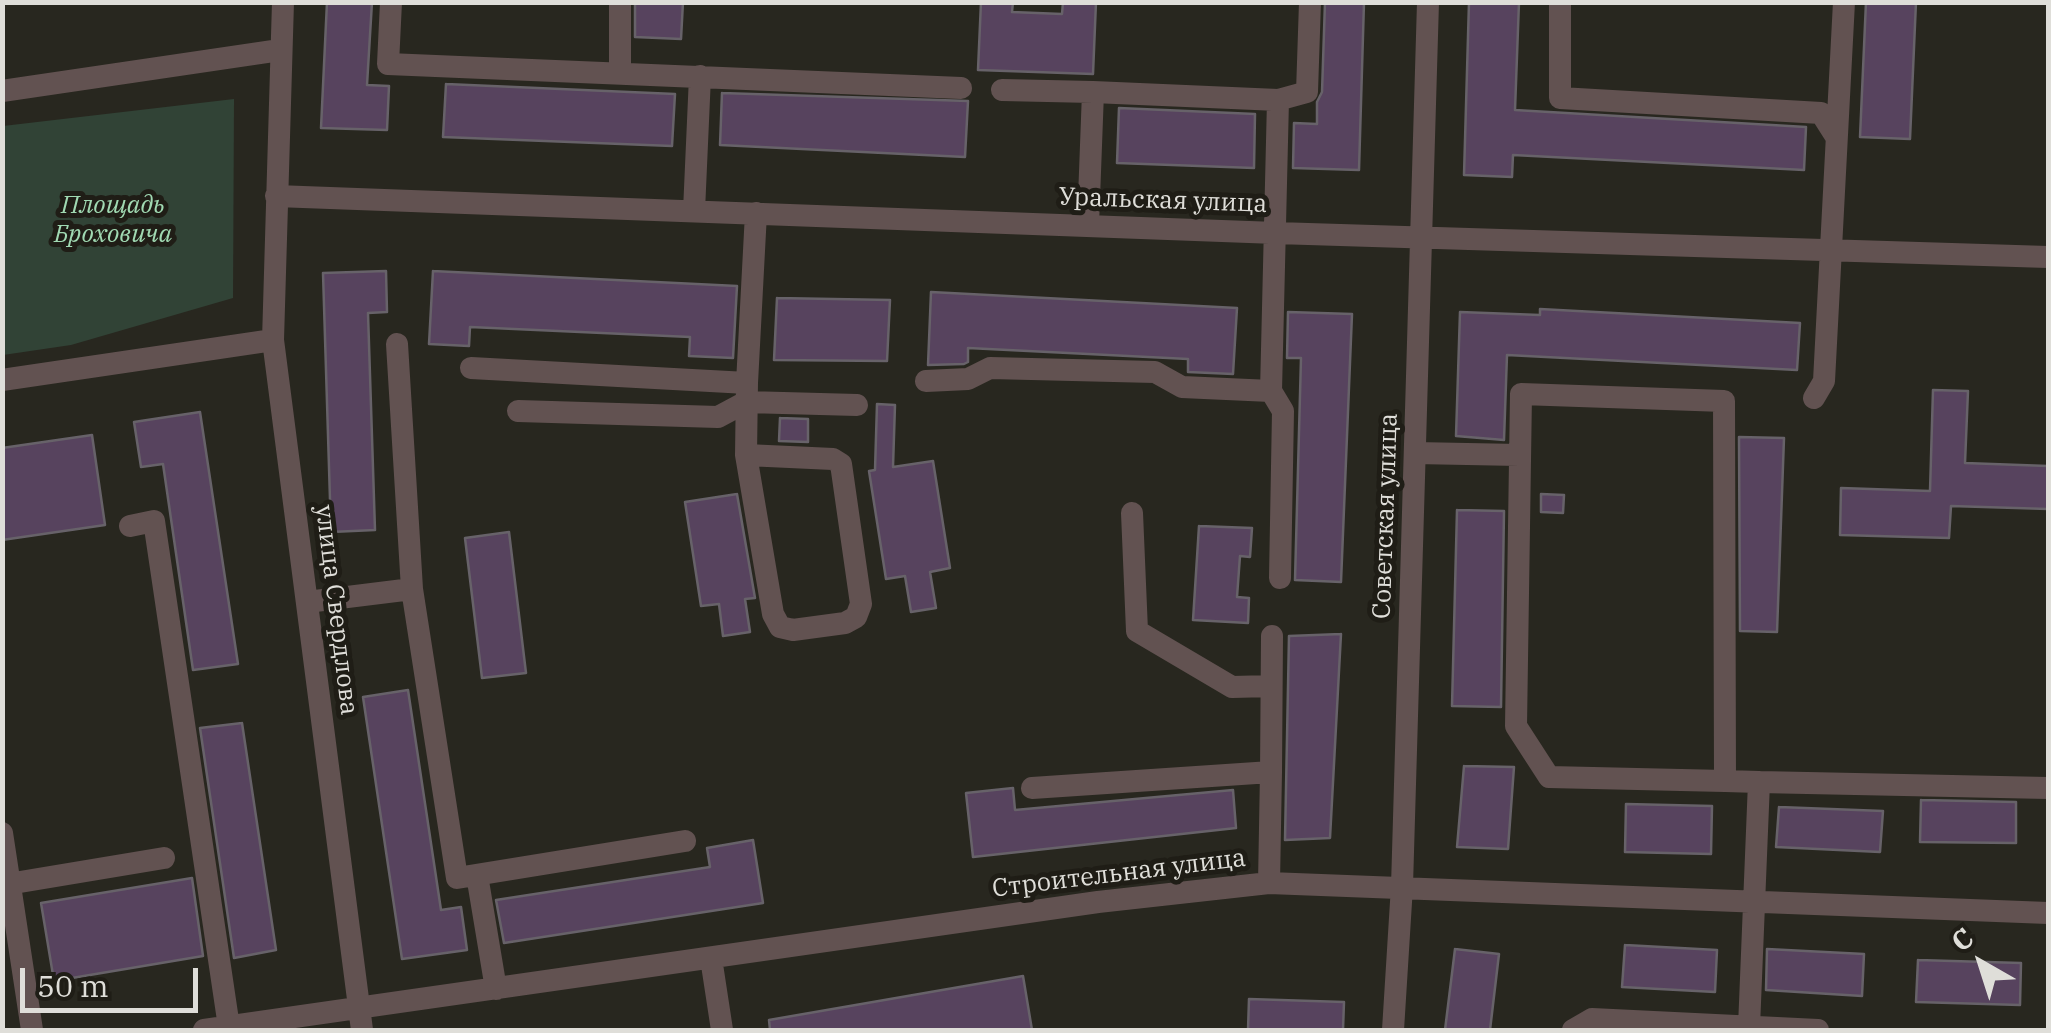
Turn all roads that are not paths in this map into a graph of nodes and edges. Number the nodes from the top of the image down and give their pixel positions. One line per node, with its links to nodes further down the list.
1 (283, 2): 8 (street, улица Свердлова)
2 (391, 2): 9 (street)
3 (620, 2): 9 (street)
4 (1310, 2): 15 (street)
5 (1428, 2): 22 (street, Советская улица)
6 (1560, 2): 16 (street)
7 (1844, 2): 16 (street)
8 (280, 50): 12 (street); 17 (street, улица Свердлова)
9 (620, 72): 10 (street)
10 (700, 76): 11 (street); 18 (street)
11 (961, 88)
12 (2, 90)
13 (1002, 90): 14 (street)
14 (1093, 92): 15 (street); 20 (street)
15 (1278, 100): 21 (street)
16 (1835, 135): 23 (street)
17 (276, 196): 18 (street, Уральская улица); 25 (street, улица Свердлова)
18 (694, 211): 19 (street, Уральская улица)
19 (756, 213): 20 (street, Уральская улица); 31 (street)
20 (1088, 225): 21 (street, Уральская улица)
21 (1276, 233): 22 (street, Уральская улица); 30 (street)
22 (1420, 237): 23 (street, Уральская улица); 35 (street, Советская улица)
23 (1831, 250): 24 (street, Уральская улица); 32 (street)
24 (2048, 257)
25 (273, 340): 28 (street); 42 (street, улица Свердлова)
26 (397, 344): 41 (street)
27 (471, 368): 31 (street)
28 (2, 380)
29 (926, 380): 30 (street)
30 (1271, 391): 40 (street)
31 (747, 392): 33 (street); 34 (street); 36 (street)
32 (1814, 398)
33 (857, 405)
34 (518, 411)
35 (1415, 452): 37 (street); 56 (street, Советская улица)
36 (746, 456): 36 (street)
37 (1519, 456): 46 (street); 46 (street)
38 (1132, 513): 44 (street)
39 (130, 526): 62 (street)
40 (1280, 578)
41 (412, 589): 42 (street); 53 (street)
42 (307, 602): 61 (street, улица Свердлова)
43 (1272, 636): 44 (street)
44 (1271, 686): 45 (street)
45 (1271, 772): 48 (street); 54 (street)
46 (1725, 782): 47 (street)
47 (1759, 782): 49 (street); 57 (street)
48 (1032, 788)
49 (2048, 788)
50 (2, 833): 55 (street)
51 (685, 841): 53 (street)
52 (164, 858): 55 (street)
53 (477, 874): 60 (street)
54 (1269, 883): 56 (street, Строительная улица); 59 (street, Строительная улица)
55 (6, 885): 64 (street)
56 (1402, 886): 57 (street, Строительная улица); 67 (street, Советская улица)
57 (1754, 901): 58 (street, Строительная улица); 63 (street)
58 (2048, 913)
59 (711, 958): 60 (street, Строительная улица); 66 (street)
60 (496, 989): 61 (street, Строительная улица)
61 (361, 1019): 62 (street, Строительная улица)
62 (229, 1027): 65 (street, Строительная улица)
63 (1749, 1027): 68 (street); 69 (street)
64 (32, 1030)
65 (204, 1030)
66 (722, 1030)
67 (1394, 1030)
68 (1572, 1030)
69 (1818, 1030)

